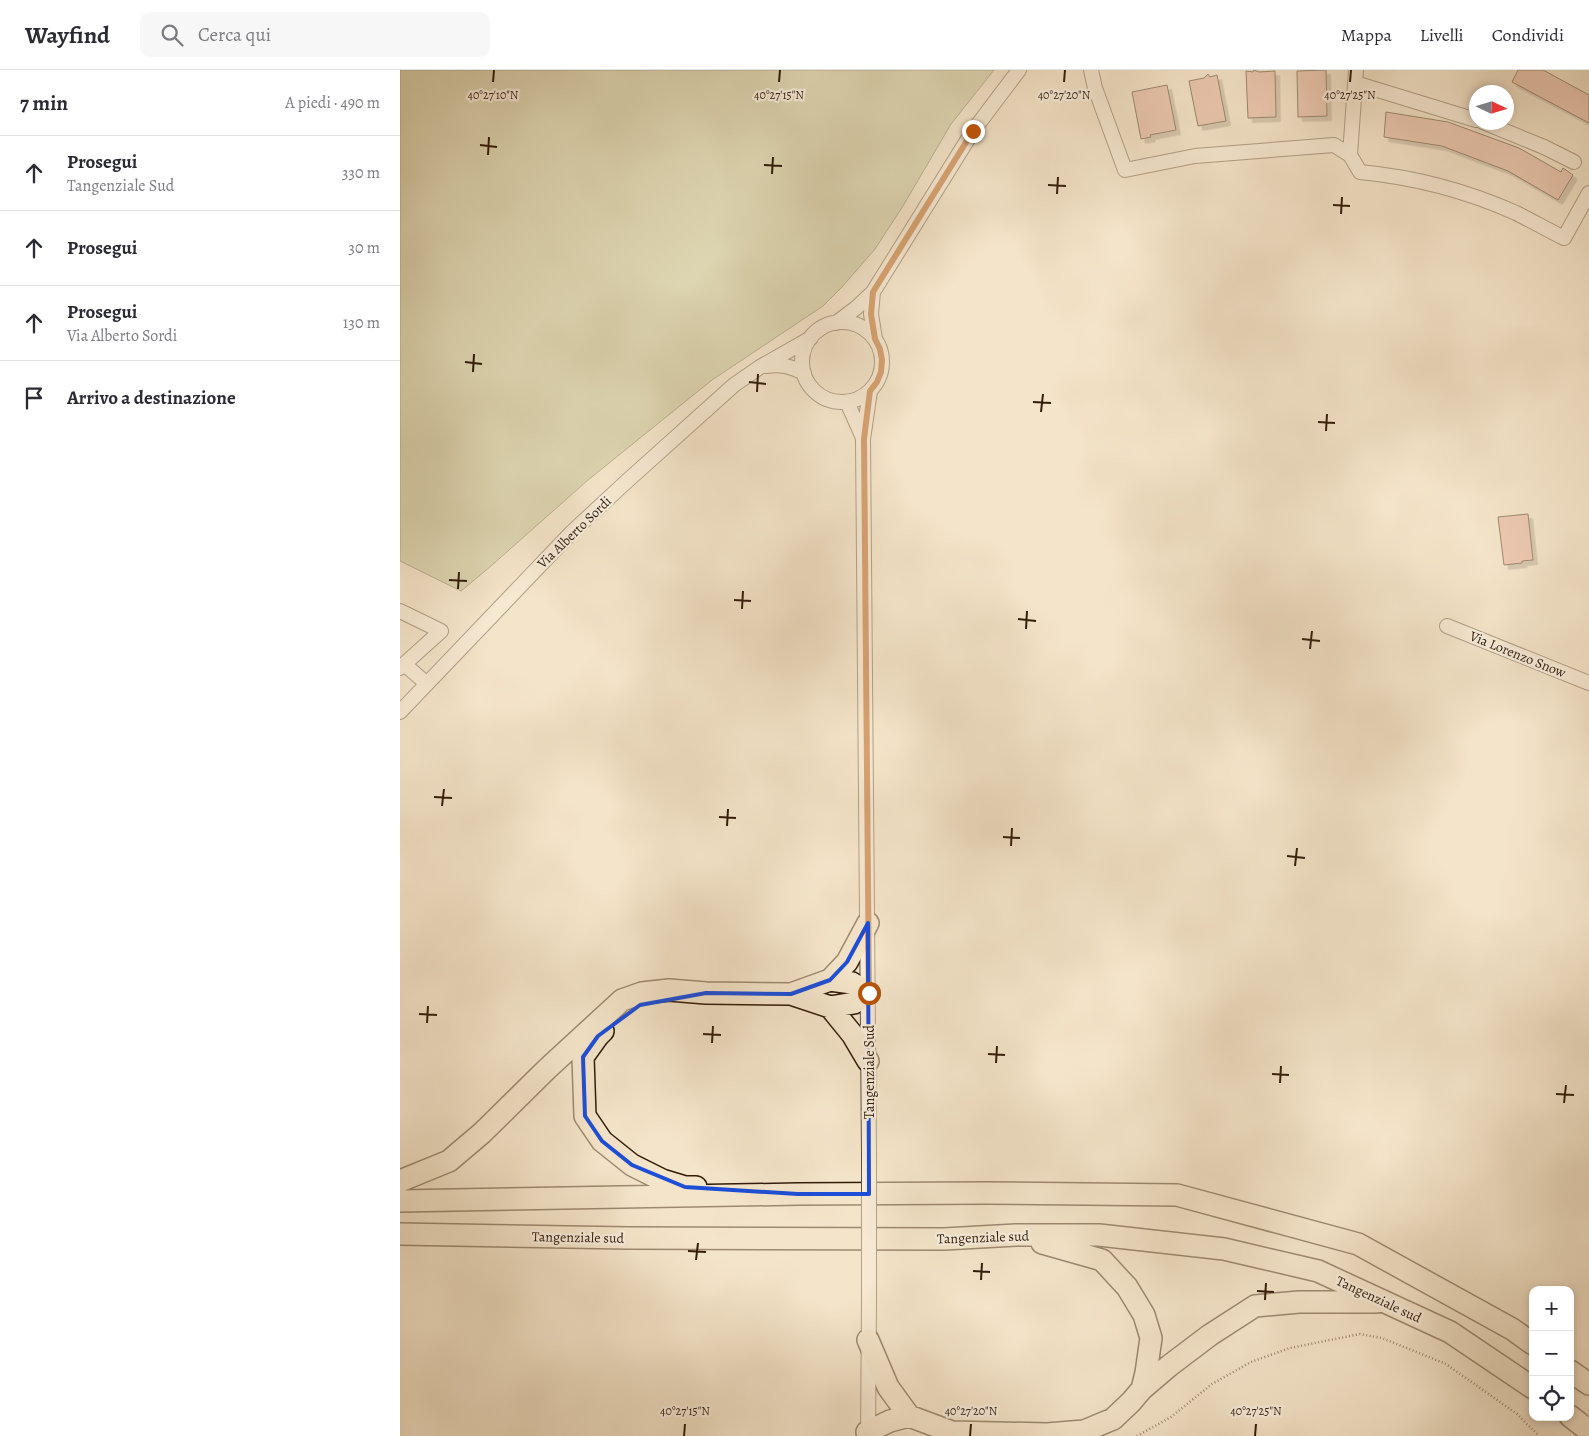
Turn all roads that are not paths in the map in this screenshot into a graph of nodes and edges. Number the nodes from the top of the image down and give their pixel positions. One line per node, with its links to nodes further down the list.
1 (1019, 70): 9 (street)
2 (1091, 70): 6 (street)
3 (1355, 77): 4 (street); 6 (street)
4 (1469, 118)
5 (1503, 130): 7 (street)
6 (1350, 155): 8 (street)
7 (1574, 162)
8 (1589, 193)
9 (873, 292): 10 (street); 12 (street)
10 (836, 323): 11 (street); 12 (street)
11 (811, 338): 13 (street, Via Alberto Sordi); 14 (street)
12 (875, 339): 15 (street)
13 (760, 367): 14 (street, Via Alberto Sordi); 21 (street, Via Alberto Sordi)
14 (804, 373): 16 (street)
15 (870, 391): 16 (street); 17 (street, Tangenziale Sud)
16 (847, 402): 17 (street, Tangenziale Sud)
17 (864, 439): 24 (street, Tangenziale Sud)
18 (400, 611): 20 (street)
19 (1447, 626): 22 (street, Via Lorenzo Snow)
20 (402, 666): 21 (street)
21 (426, 683): 23 (street, Via Alberto Sordi)
22 (1589, 683)
23 (400, 712)
24 (868, 923): 25 (highway); 27 (street, Tangenziale Sud)
25 (830, 980): 27 (highway); 28 (highway)
26 (706, 993): 28 (highway); 31 (highway); 32 (highway)
27 (869, 993): 29 (highway); 30 (street, Tangenziale Sud)
28 (791, 994): 29 (highway)
29 (830, 1007): 30 (highway)
30 (868, 1061): 37 (street, Tangenziale Sud, bridge)
31 (400, 1181)
32 (798, 1194): 33 (highway); 38 (highway)
33 (400, 1202)
34 (400, 1234): 35 (highway, Tangenziale sud)
35 (1016, 1235): 36 (highway, Tangenziale sud); 42 (highway)
36 (1384, 1302): 41 (highway, Tangenziale sud); 42 (highway)
37 (868, 1340): 43 (highway); 47 (street, Tangenziale Sud)
38 (1529, 1341)
39 (1574, 1373): 40 (highway)
40 (1589, 1384)
41 (1529, 1385)
42 (1142, 1388): 46 (highway)
43 (909, 1416): 46 (highway); 47 (highway)
44 (1574, 1419): 45 (highway)
45 (1589, 1431)
46 (948, 1434)
47 (870, 1435)

